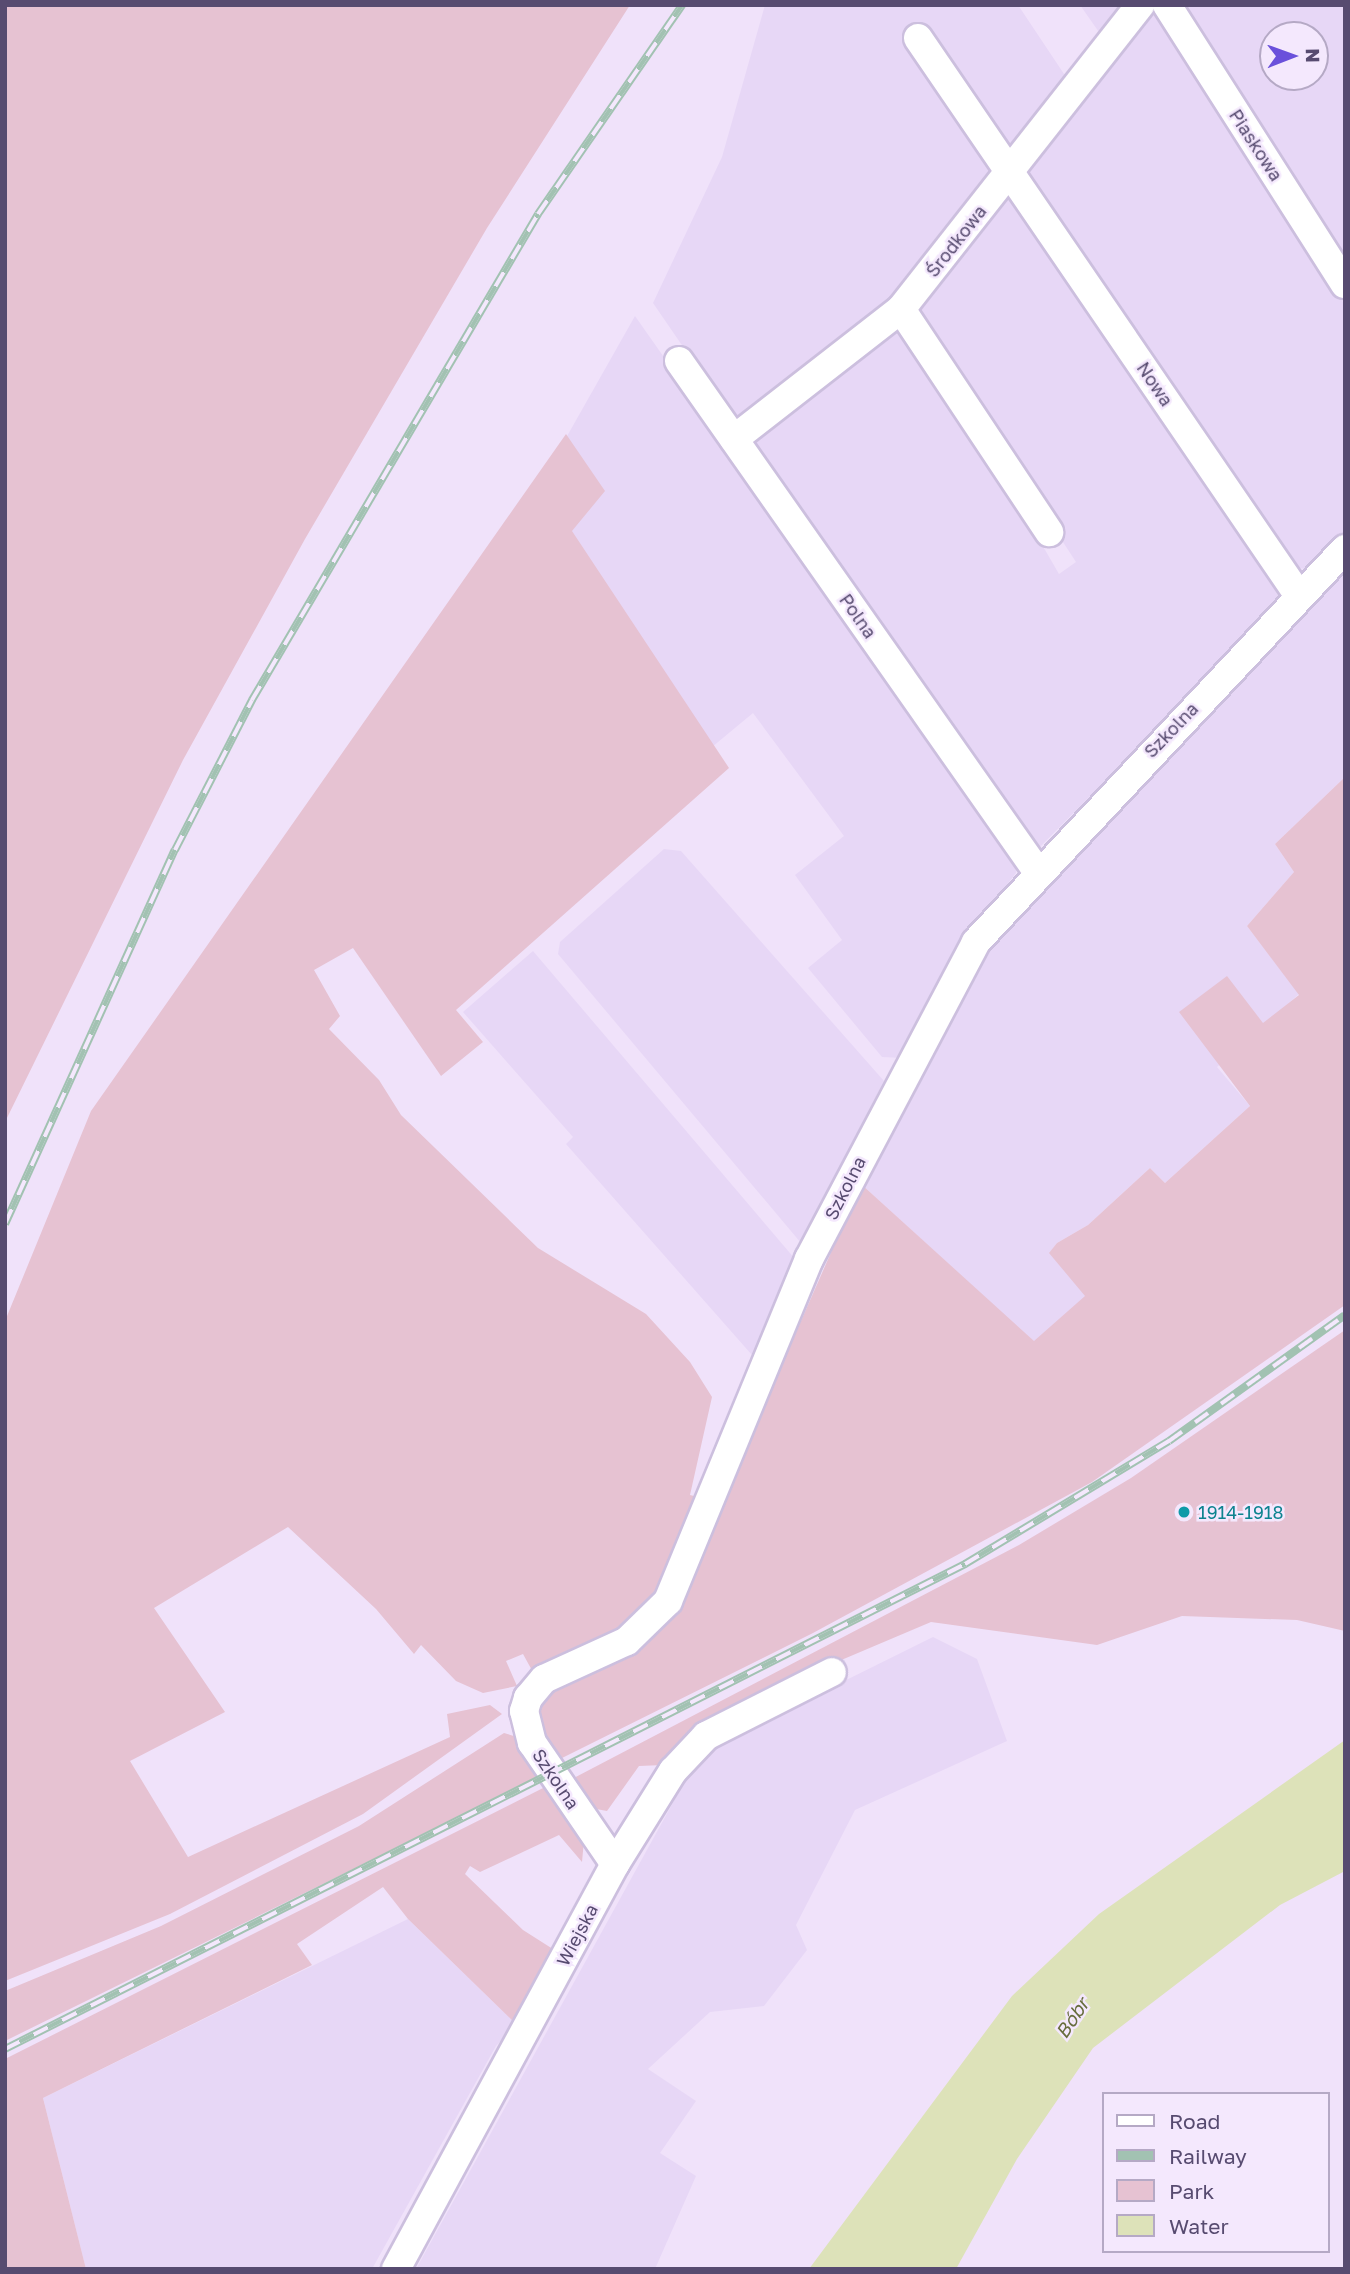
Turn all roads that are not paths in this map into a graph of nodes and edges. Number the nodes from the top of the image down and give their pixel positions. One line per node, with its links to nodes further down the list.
1 (1140, 5): 4 (street, Środkowa)
2 (1167, 5): 5 (street, Piaskowa)
3 (918, 38): 4 (street, Nowa)
4 (1010, 172): 6 (street, Środkowa); 11 (street, Nowa)
5 (1345, 284)
6 (901, 309): 8 (street, Środkowa); 9 (street)
7 (679, 361): 8 (street, Polna)
8 (734, 439): 12 (street, Polna)
9 (1049, 532)
10 (1345, 549): 11 (street, Szkolna)
11 (1299, 596): 12 (street, Szkolna)
12 (1037, 871): 14 (street, Szkolna)
13 (832, 1672): 14 (street, Wiejska)
14 (615, 1864): 15 (street, Wiejska)
15 (396, 2269)

